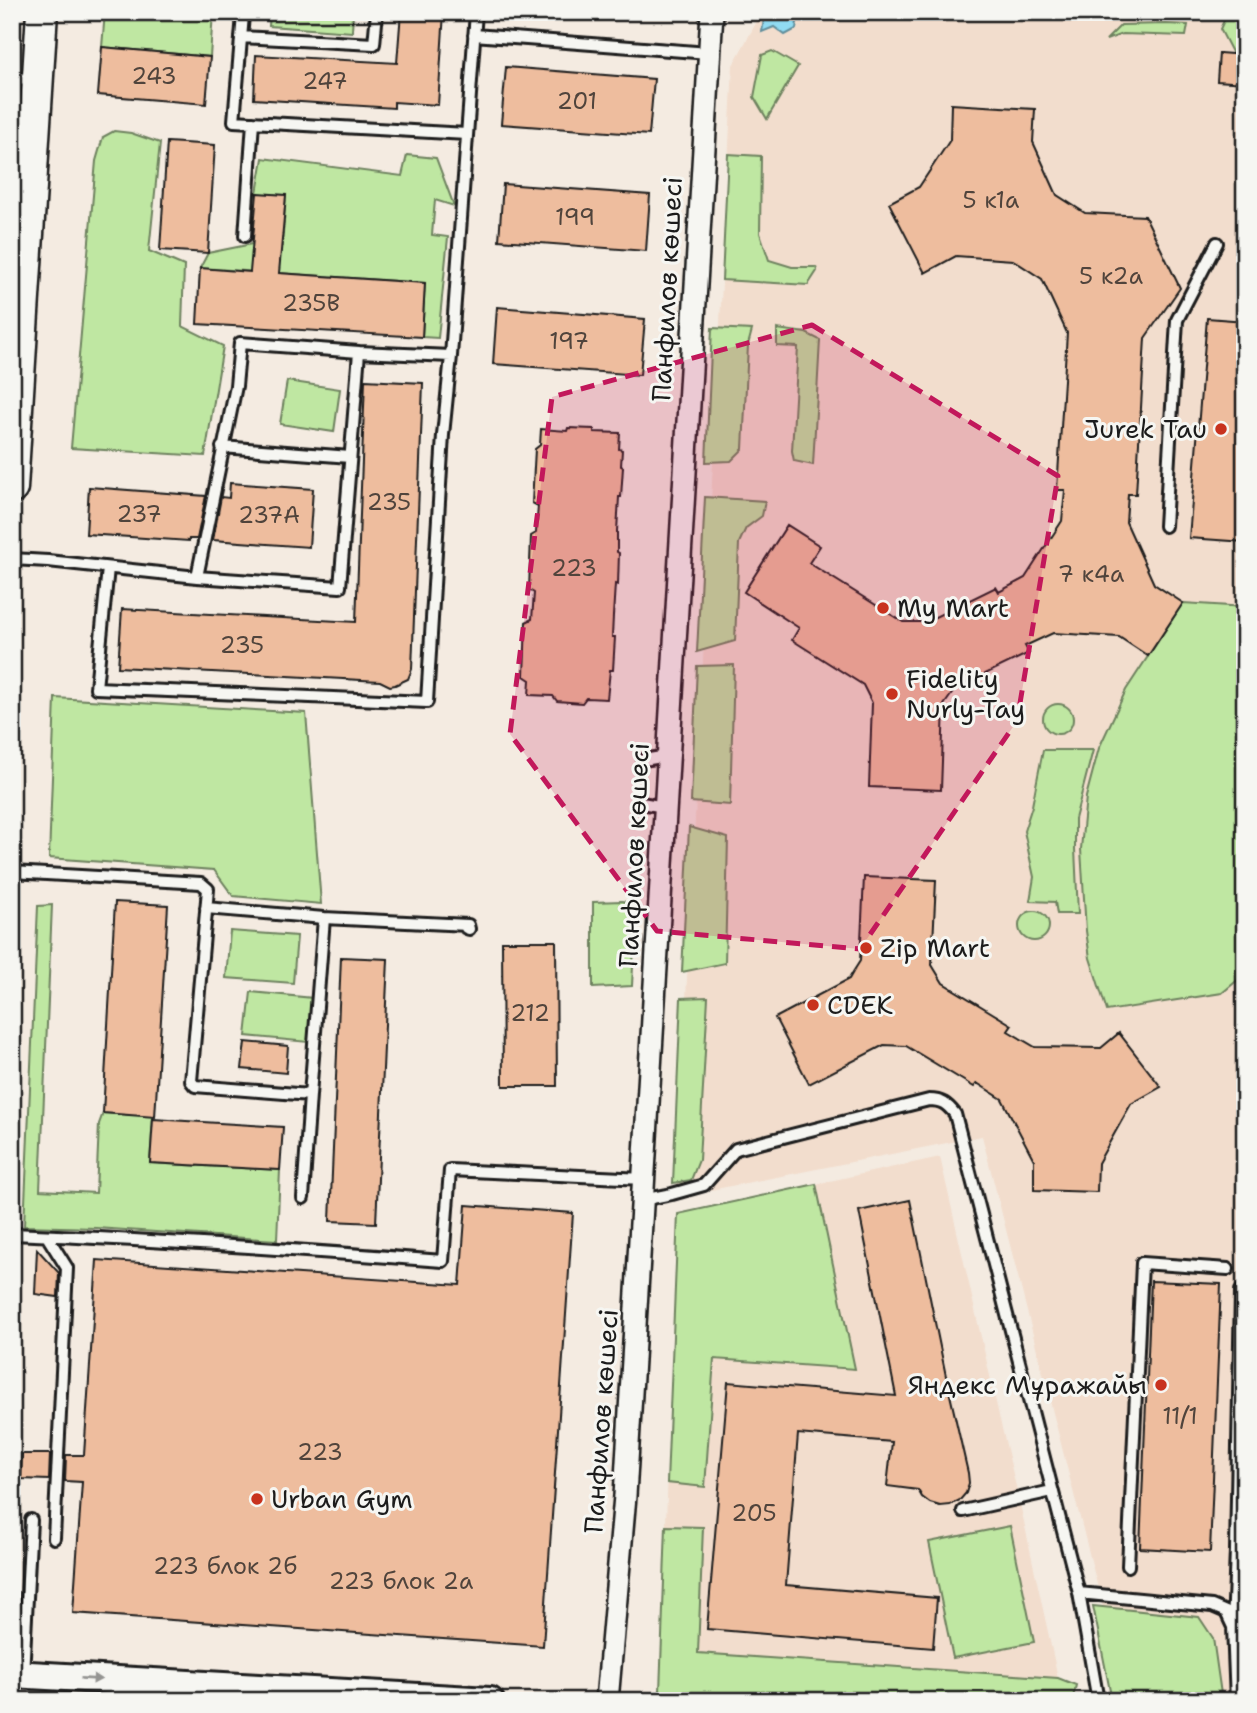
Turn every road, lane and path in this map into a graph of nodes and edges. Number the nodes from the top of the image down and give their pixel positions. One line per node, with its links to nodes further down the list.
1 (42, 12): 9 (main road)
2 (377, 12): 7 (lane)
3 (476, 12): 6 (lane)
4 (712, 12): 8 (street, Панфилов көшесі)
5 (243, 15): 7 (lane)
6 (474, 35): 8 (lane); 11 (lane)
7 (241, 37): 10 (lane)
8 (709, 53): 23 (street, Панфилов көшесі)
9 (25, 78): 18 (main road)
10 (253, 122): 11 (lane); 12 (lane)
11 (467, 134): 15 (lane)
12 (245, 236)
13 (1217, 243): 19 (lane)
14 (359, 352): 15 (lane); 16 (lane); 17 (lane)
15 (451, 356): 21 (lane)
16 (222, 447): 17 (lane); 22 (lane)
17 (350, 457): 22 (lane)
18 (12, 488)
19 (1165, 526)
20 (12, 559): 21 (lane)
21 (108, 568): 22 (lane)
22 (197, 577)
23 (668, 756): 24 (lane); 26 (street, Панфилов көшесі)
24 (643, 760)
25 (641, 803): 26 (lane)
26 (665, 807): 32 (street, Панфилов көшесі)
27 (12, 873): 28 (lane)
28 (206, 908): 29 (lane); 31 (lane)
29 (324, 918): 30 (lane); 31 (lane)
30 (466, 928)
31 (310, 1095): 33 (lane)
32 (643, 1189): 35 (lane); 38 (lane); 47 (street, Панфилов көшесі)
33 (303, 1198)
34 (12, 1234): 35 (lane)
35 (47, 1236): 41 (lane)
36 (1228, 1269): 42 (lane)
37 (1241, 1291): 44 (lane)
38 (1052, 1491): 39 (lane); 43 (lane)
39 (964, 1511)
40 (31, 1520): 45 (lane)
41 (54, 1538)
42 (1128, 1566)
43 (1079, 1593): 44 (lane); 48 (lane)
44 (1233, 1627): 49 (lane)
45 (18, 1674): 46 (street, one-way to 46)
46 (490, 1701)
47 (607, 1701)
48 (1098, 1701)
49 (1236, 1701)

